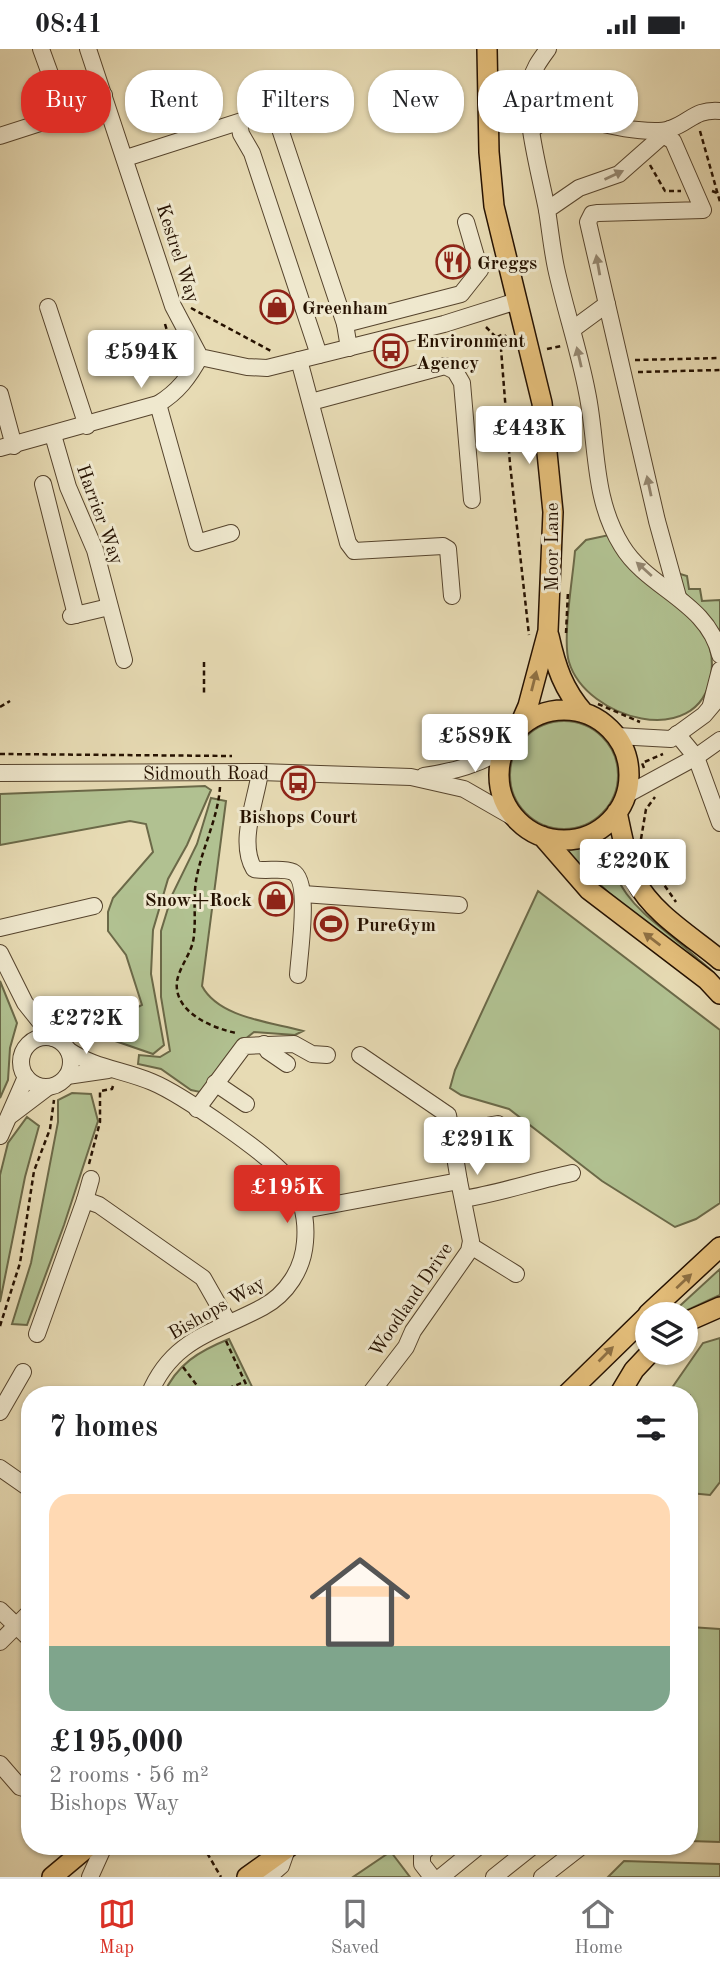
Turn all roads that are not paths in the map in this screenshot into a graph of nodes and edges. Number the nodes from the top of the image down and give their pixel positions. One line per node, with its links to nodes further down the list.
1 (41, 49): 5 (street)
2 (88, 49): 6 (street, Kestrel Way)
3 (487, 49): 21 (main road, Moor Lane)
4 (548, 49): 7 (street)
5 (49, 70)
6 (95, 70)
7 (534, 70)
8 (720, 111): 13 (street)
9 (111, 115): 18 (street, Kestrel Way)
10 (237, 124): 18 (street)
11 (21, 129): 17 (street)
12 (638, 130): 13 (street)
13 (666, 132): 19 (street, one-way to 13); 22 (street, one-way to 13)
14 (240, 133): 27 (street)
15 (281, 133): 24 (street)
16 (533, 133): 19 (street)
17 (0, 136)
18 (126, 158): 28 (street, Kestrel Way)
19 (547, 210): 25 (street)
20 (466, 222): 24 (street)
21 (517, 301): 26 (street); 42 (main road, Moor Lane)
22 (607, 304): 25 (street); 40 (street, one-way to 22)
23 (48, 307): 33 (street)
24 (345, 324): 26 (street)
25 (574, 336): 40 (street, one-way to 25)
26 (349, 348): 27 (street)
27 (318, 355): 29 (street)
28 (200, 356): 29 (street); 32 (street)
29 (299, 360): 31 (street)
30 (0, 394): 35 (street)
31 (311, 403): 37 (street); 39 (street)
32 (158, 404): 33 (street); 38 (street)
33 (86, 426): 34 (street)
34 (53, 435): 35 (street); 41 (street, Harrier Way)
35 (7, 447)
36 (43, 484): 41 (street)
37 (472, 500)
38 (230, 533)
39 (452, 596)
40 (678, 597): 43 (street)
41 (109, 607): 44 (street, Harrier Way)
42 (557, 632): 47 (main road, Moor Lane); 48 (main road, Moor Lane, one-way to 42)
43 (720, 655)
44 (124, 660)
45 (720, 670): 46 (street)
46 (716, 701): 50 (street)
47 (591, 708): 48 (main road); 49 (main road)
48 (511, 725): 52 (main road)
49 (617, 736): 50 (street); 57 (main road)
50 (671, 737): 53 (street)
51 (720, 740): 53 (street)
52 (497, 745): 56 (street, Sidmouth Road); 58 (main road)
53 (695, 757): 57 (street); 59 (street)
54 (260, 772): 55 (street, Sidmouth Road); 56 (street, Sidmouth Road); 61 (street)
55 (0, 773)
56 (411, 778): 58 (street, Sidmouth Road)
57 (622, 803): 60 (main road); 66 (main road)
58 (518, 820): 60 (main road)
59 (720, 823)
60 (542, 836): 68 (main road, one-way to 60)
61 (303, 894): 62 (street); 67 (street)
62 (459, 905)
63 (94, 906): 64 (street)
64 (0, 928)
65 (0, 953): 69 (street)
66 (720, 960)
67 (298, 975)
68 (720, 993)
69 (25, 1003): 70 (street); 71 (street)
70 (53, 1038): 71 (street); 73 (street)
71 (30, 1043): 80 (street)
72 (264, 1044): 74 (street); 76 (street); 81 (street)
73 (68, 1050): 78 (street, Bishops Way); 79 (street)
74 (327, 1055)
75 (360, 1055): 82 (street, Woodland Drive)
76 (287, 1064)
77 (413, 1069): 82 (street)
78 (111, 1071): 79 (street, Bishops Way); 85 (street, Bishops Way)
79 (67, 1076): 83 (street)
80 (26, 1077): 83 (street); 86 (street)
81 (215, 1083): 84 (street); 85 (street)
82 (402, 1083): 88 (street, Woodland Drive)
83 (51, 1087): 86 (street)
84 (246, 1104)
85 (197, 1109): 95 (street, Bishops Way)
86 (6, 1119): 89 (street)
87 (498, 1124): 88 (street)
88 (452, 1132): 92 (street, Woodland Drive)
89 (0, 1136)
90 (90, 1172): 94 (street)
91 (572, 1173): 93 (street)
92 (459, 1181): 93 (street, Woodland Drive); 95 (street)
93 (463, 1199): 96 (street, Woodland Drive)
94 (85, 1200): 102 (street); 104 (street)
95 (304, 1210): 102 (street, Bishops Way)
96 (471, 1246): 98 (street); 108 (street, Woodland Drive)
97 (720, 1247): 99 (main road, one-way to 97)
98 (516, 1274)
99 (662, 1302)
100 (720, 1307): 101 (main road)
101 (698, 1317)
102 (224, 1324): 107 (street, Bishops Way)
103 (635, 1328): 109 (main road, one-way to 103)
104 (37, 1334)
105 (639, 1365): 110 (main road)
106 (23, 1372): 111 (street)
107 (153, 1386)
108 (376, 1386)
109 (575, 1386)
110 (624, 1386)
111 (2, 1408)
112 (0, 1468): 113 (street)
113 (21, 1483)
114 (0, 1610): 116 (street)
115 (21, 1620): 116 (street)
116 (16, 1625): 117 (street); 118 (street)
117 (21, 1630)
118 (0, 1642)
119 (2, 1771): 120 (street)
120 (21, 1786)
121 (78, 1855): 129 (main road)
122 (100, 1855): 130 (street)
123 (277, 1855): 131 (main road)
124 (285, 1855): 132 (street)
125 (422, 1855): 133 (street)
126 (468, 1855): 134 (street)
127 (522, 1855): 135 (street)
128 (570, 1855): 136 (street)
129 (52, 1877)
130 (90, 1877)
131 (247, 1877)
132 (268, 1877)
133 (432, 1877)
134 (441, 1877)
135 (494, 1877)
136 (542, 1877)

